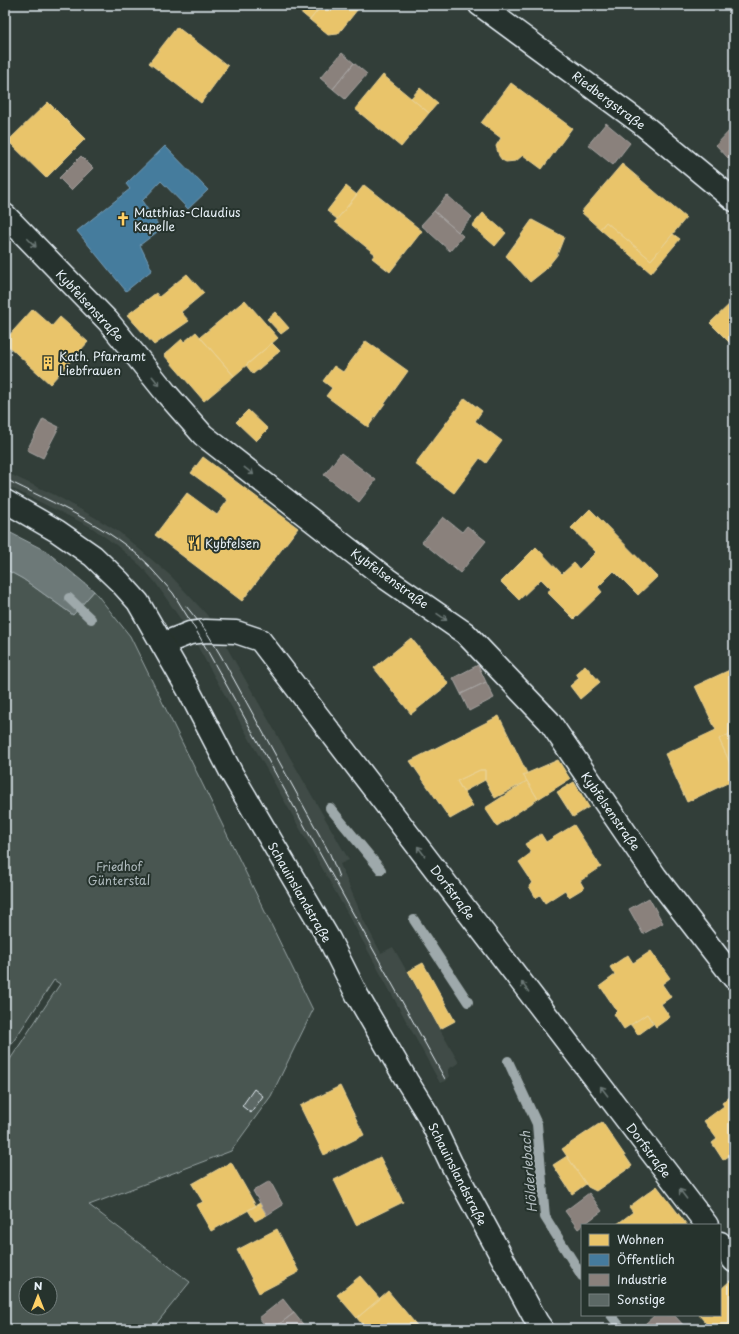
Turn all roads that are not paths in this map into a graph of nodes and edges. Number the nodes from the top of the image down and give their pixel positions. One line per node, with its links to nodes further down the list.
1 (480, 5): 2 (street, Riedbergstraße)
2 (734, 200)
3 (5, 215): 6 (street, Kybfelsenstraße, one-way to 6)
4 (5, 501): 5 (street, Schauinslandstraße)
5 (162, 644): 7 (street, Dorfstraße, one-way to 5); 10 (street, Schauinslandstraße)
6 (734, 978)
7 (705, 1224)
8 (721, 1244): 9 (street)
9 (734, 1261)
10 (542, 1329)

